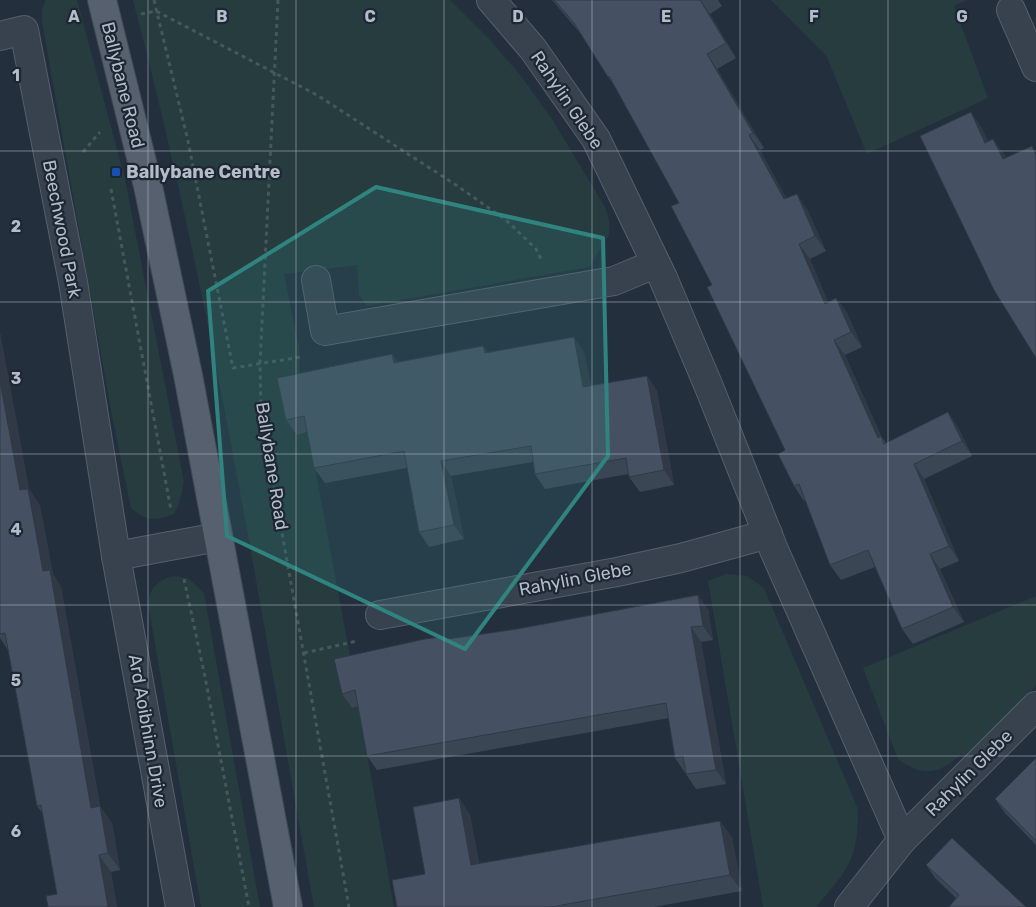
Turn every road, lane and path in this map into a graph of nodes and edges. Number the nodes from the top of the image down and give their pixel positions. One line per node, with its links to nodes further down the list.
1 (154, 0): 6 (path)
2 (278, 0): 9 (path, Ballybane Road)
3 (491, 0): 13 (street, Rahylin Glebe)
4 (105, 10): 6 (path); 21 (main road, Ballybane Road)
5 (1011, 10): 8 (street)
6 (156, 11): 9 (path); 17 (path)
7 (12, 33): 18 (street, Beechwood Park)
8 (1036, 67)
9 (274, 72): 15 (path); 17 (path, Ballybane Road)
10 (102, 130): 11 (path, Ballybane Road)
11 (104, 139)
12 (110, 185): 19 (path)
13 (656, 264): 15 (street); 20 (street, Rahylin Glebe)
14 (316, 280): 16 (street)
15 (556, 291): 16 (street)
16 (325, 331): 17 (path)
17 (260, 363): 25 (path, Ballybane Road)
18 (99, 453): 22 (street, Ard Aoibhinn Drive)
19 (172, 516)
20 (768, 534): 24 (street, Rahylin Glebe); 27 (street, Rahylin Glebe)
21 (218, 538): 22 (street); 30 (main road, Ballybane Road)
22 (116, 556): 28 (street, Ard Aoibhinn Drive)
23 (183, 572): 29 (path)
24 (380, 615): 25 (path)
25 (304, 653): 31 (path, Ballybane Road)
26 (1036, 706): 27 (street, Rahylin Glebe)
27 (902, 840): 32 (street, Rahylin Glebe)
28 (180, 907)
29 (248, 907)
30 (288, 907)
31 (349, 907)
32 (849, 907)

